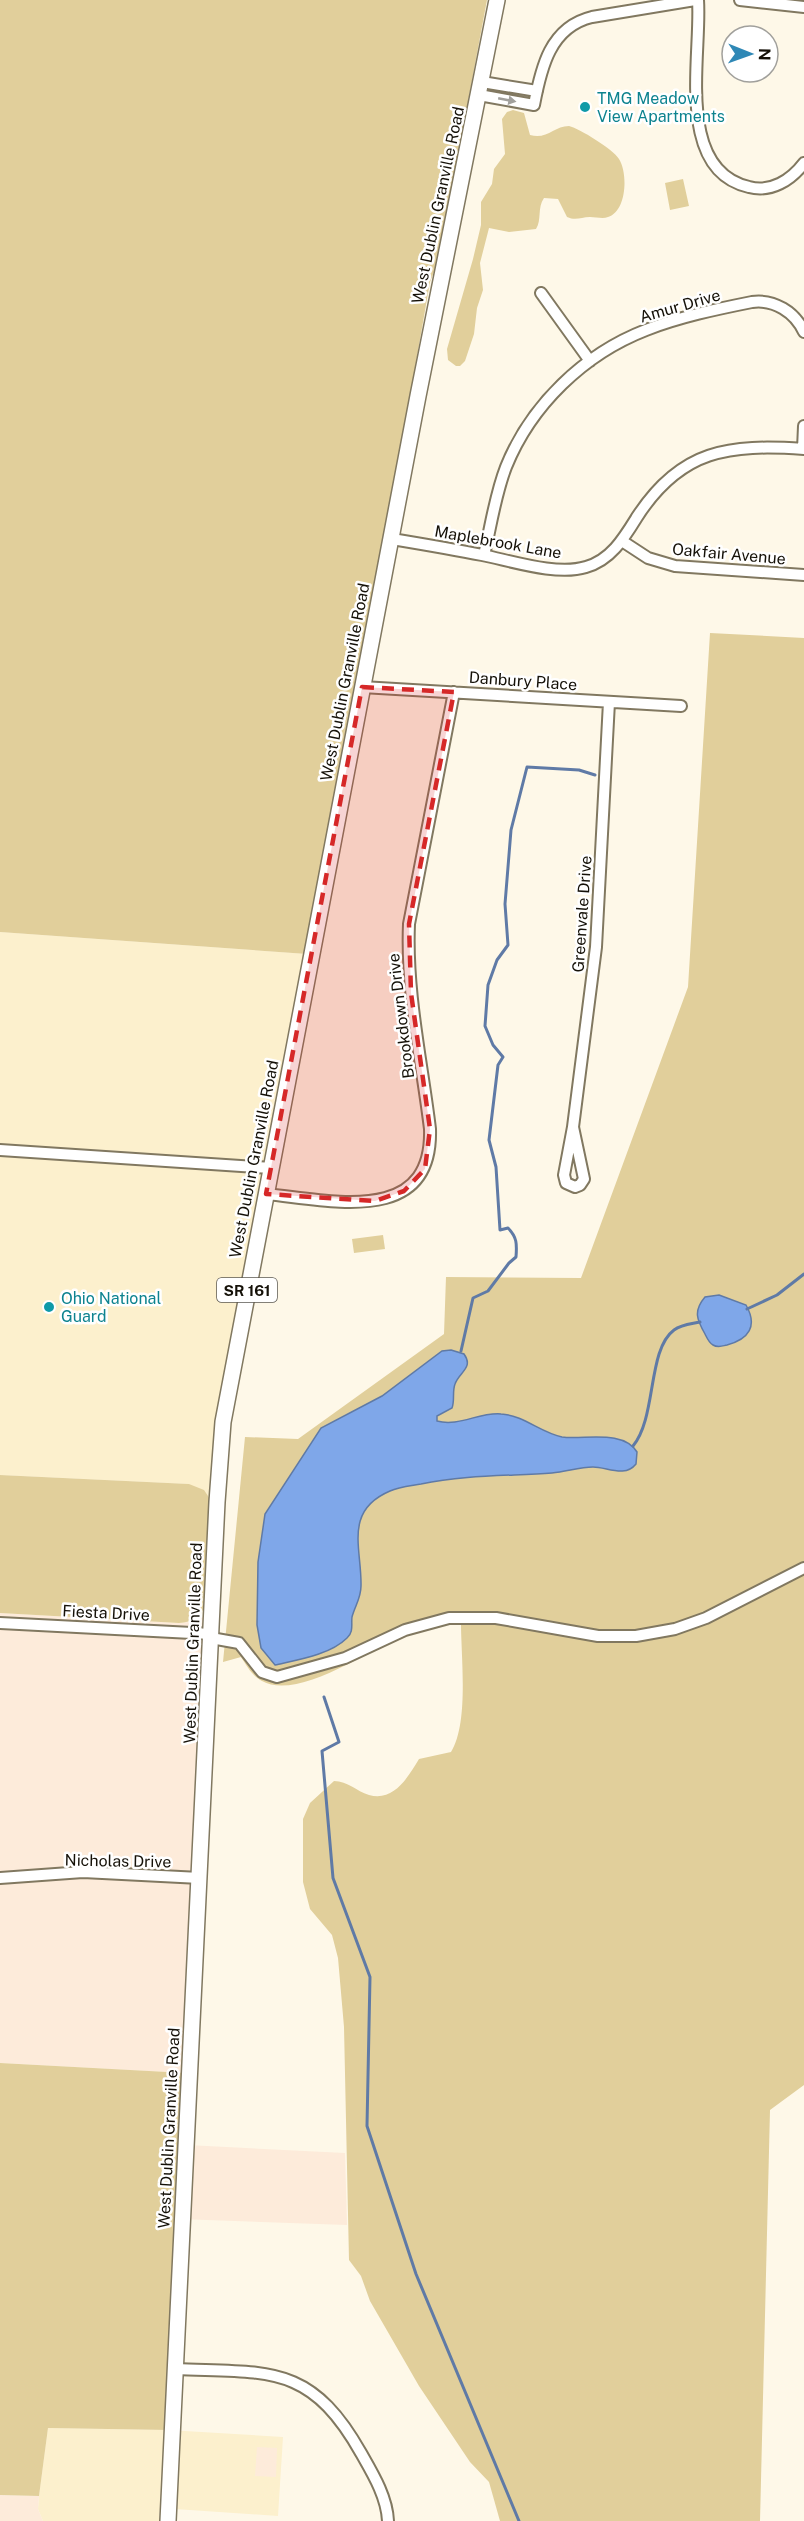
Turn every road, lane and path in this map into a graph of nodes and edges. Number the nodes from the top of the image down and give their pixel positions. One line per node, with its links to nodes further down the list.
1 (497, 0): 5 (main road, West Dublin Granville Road / SR 161)
2 (696, 0): 6 (street); 7 (street)
3 (740, 0): 4 (street)
4 (804, 7)
5 (480, 89): 6 (street); 6 (street, one-way to 6); 13 (main road, West Dublin Granville Road / SR 161)
6 (537, 91)
7 (804, 163)
8 (541, 293): 10 (street)
9 (804, 332): 10 (street, Amur Drive)
10 (590, 361): 15 (street, Amur Drive)
11 (804, 426): 12 (street)
12 (803, 449): 14 (street, Maplebrook Lane)
13 (392, 539): 15 (street, Maplebrook Lane); 17 (main road, West Dublin Granville Road / SR 161)
14 (622, 541): 15 (street, Maplebrook Lane); 16 (street, Oakfair Avenue)
15 (484, 555)
16 (804, 575)
17 (363, 687): 18 (street, Danbury Place); 23 (main road, West Dublin Granville Road / SR 161)
18 (454, 692): 19 (street, Danbury Place); 24 (street, Brookdown Drive)
19 (609, 702): 20 (street, Danbury Place); 21 (street, Greenvale Drive)
20 (681, 706)
21 (573, 1126): 21 (street, Greenvale Drive)
22 (0, 1150): 23 (street)
23 (271, 1168): 24 (main road, West Dublin Granville Road / SR 161)
24 (266, 1194): 27 (main road, West Dublin Granville Road / SR 161)
25 (804, 1568): 27 (street, Fiesta Drive)
26 (0, 1623): 27 (street, Fiesta Drive)
27 (211, 1636): 29 (main road, West Dublin Granville Road / SR 161)
28 (0, 1878): 29 (street, Nicholas Drive)
29 (200, 1878): 30 (main road, West Dublin Granville Road / SR 161)
30 (176, 2369): 31 (main road, West Dublin Granville Road / SR 161); 32 (street)
31 (168, 2521)
32 (388, 2521)

